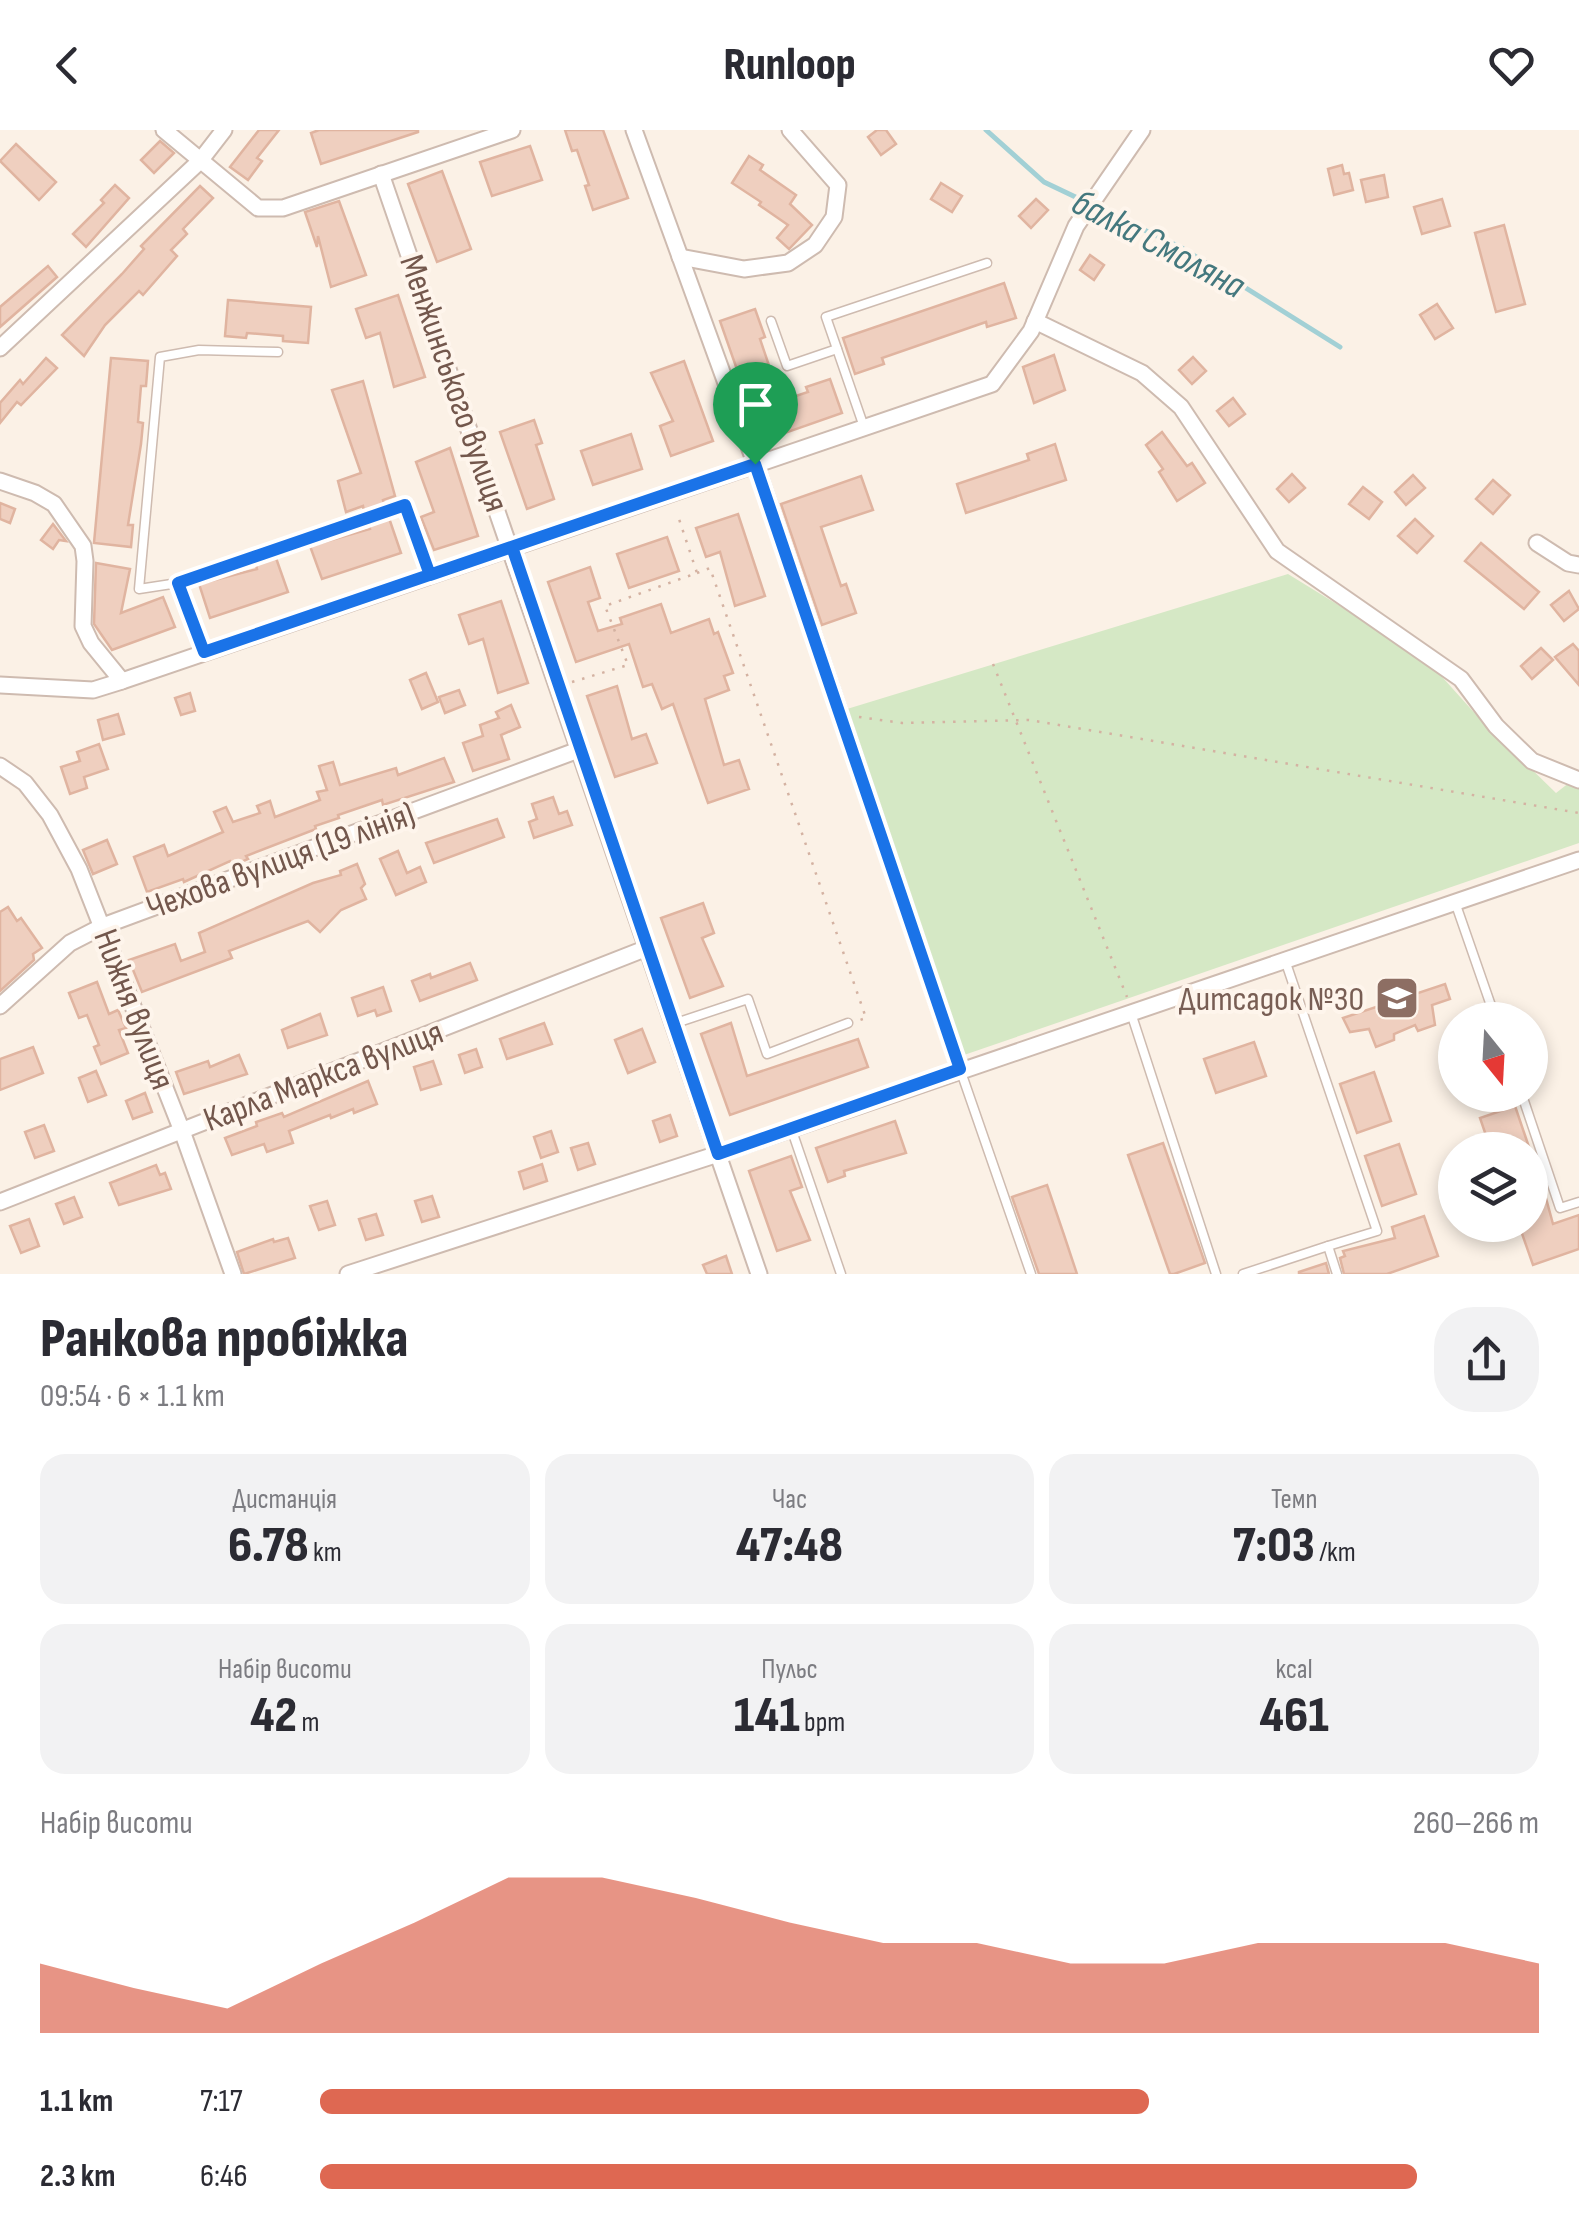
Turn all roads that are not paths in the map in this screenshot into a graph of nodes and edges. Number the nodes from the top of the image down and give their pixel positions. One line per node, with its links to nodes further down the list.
1 (164, 130): 7 (street)
2 (224, 130): 7 (street)
3 (512, 130): 8 (street)
4 (634, 130): 9 (street)
5 (790, 130): 9 (street)
6 (1142, 130): 12 (street)
7 (200, 161): 8 (street); 13 (street)
8 (382, 174): 20 (street, Менжинського вулиця)
9 (680, 257): 17 (street)
10 (987, 263): 14 (lane)
11 (771, 321): 14 (lane)
12 (1035, 321): 16 (street); 29 (street)
13 (0, 348)
14 (836, 349): 16 (lane)
15 (278, 352): 23 (lane)
16 (864, 427): 17 (street)
17 (755, 464): 20 (street); 40 (street)
18 (0, 480): 25 (street)
19 (1538, 543): 21 (street)
20 (512, 547): 22 (street); 27 (street, Менжинського вулиця)
21 (1579, 565)
22 (430, 575): 23 (lane); 24 (street)
23 (178, 583): 24 (lane)
24 (204, 652): 25 (street)
25 (122, 681): 26 (street)
26 (0, 685)
27 (581, 749): 32 (street, Чехова вулиця (19 лiнiя)); 33 (street, Менжинського вулиця)
28 (0, 766): 32 (street, Нижня вулиця)
29 (1579, 780)
30 (1578, 862): 31 (street)
31 (1455, 902): 34 (street); 35 (lane)
32 (103, 926): 36 (street, Чехова вулиця (19 лiнiя)); 43 (street, Нижня вулиця)
33 (647, 948): 39 (street, Менжинського вулиця); 43 (street, Карла Маркса вулиця)
34 (1285, 960): 37 (street); 47 (lane)
35 (1490, 1002)
36 (0, 1006)
37 (1130, 1006): 40 (street); 53 (lane)
38 (848, 1023): 39 (lane)
39 (674, 1024): 44 (street, Менжинського вулиця)
40 (960, 1069): 42 (street); 52 (lane)
41 (1528, 1112): 46 (lane)
42 (791, 1128): 44 (street); 51 (lane)
43 (182, 1131): 45 (street, Карла Маркса вулиця); 48 (street, Нижня вулиця)
44 (718, 1154): 49 (street); 50 (street, Менжинського вулиця)
45 (0, 1202)
46 (1579, 1202)
47 (1328, 1246): 54 (lane); 55 (lane)
48 (234, 1274)
49 (348, 1274)
50 (759, 1274)
51 (841, 1274)
52 (1031, 1274)
53 (1216, 1274)
54 (1243, 1274)
55 (1337, 1274)

